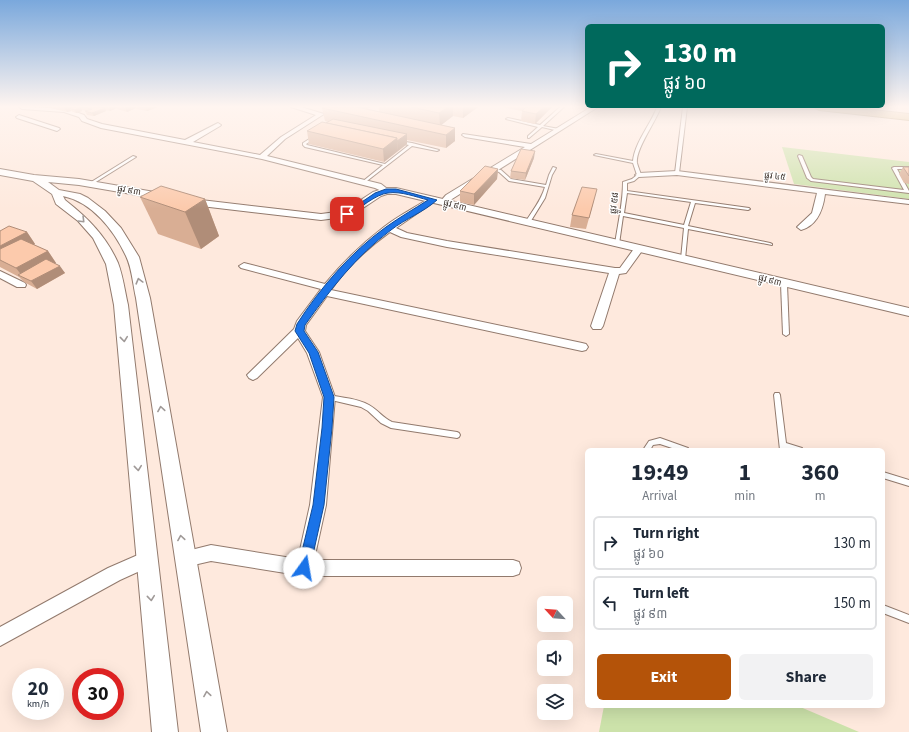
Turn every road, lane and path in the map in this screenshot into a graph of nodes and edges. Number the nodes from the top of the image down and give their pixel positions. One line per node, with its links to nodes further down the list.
1 (176, 141): 10 (street)
2 (188, 141): 10 (street)
3 (280, 141): 17 (street)
4 (309, 141): 19 (lane)
5 (398, 141): 11 (lane)
6 (503, 141): 12 (street)
7 (540, 141): 12 (street)
8 (644, 141): 18 (lane)
9 (681, 141): 24 (lane)
10 (185, 143): 17 (street)
11 (412, 144): 13 (lane); 19 (lane)
12 (532, 146): 22 (street)
13 (437, 150)
14 (596, 155): 18 (lane)
15 (800, 156): 34 (lane)
16 (134, 157): 27 (lane)
17 (262, 157): 28 (street)
18 (635, 162): 25 (lane)
19 (386, 165): 28 (lane)
20 (554, 168): 29 (lane)
21 (909, 168): 34 (lane)
22 (494, 170): 29 (lane); 35 (street)
23 (0, 172): 26 (street, ផ្លូវ ៩៣)
24 (677, 173): 25 (street, ផ្លូវ ៤៥); 33 (street, ផ្លូវ ៤៥)
25 (639, 175): 32 (lane, ផ្លូវ ៥៨)
26 (34, 178): 27 (street, ផ្លូវ ៩៣); 31 (street)
27 (84, 183): 30 (street, ផ្លូវ ៩៣); 31 (street)
28 (363, 183): 30 (street)
29 (547, 186): 40 (lane)
30 (386, 191): 35 (street, ផ្លូវ ៩៣)
31 (56, 192): 68 (street, one-way to 68); 69 (street, one-way to 31)
32 (625, 192): 36 (lane); 39 (lane, ផ្លូវ ៥៨)
33 (821, 192): 37 (street, ផ្លូវ ៤៥); 42 (street)
34 (908, 192)
35 (439, 201): 40 (street, ផ្លូវ ៩៣); 43 (street)
36 (694, 201): 38 (lane); 41 (lane)
37 (909, 202)
38 (748, 209)
39 (621, 214): 41 (lane); 44 (lane, ផ្លូវ ៥៨)
40 (527, 222): 44 (street, ផ្លូវ ៩៣)
41 (686, 226): 45 (lane); 47 (lane)
42 (802, 227)
43 (388, 228): 49 (street); 53 (street)
44 (618, 244): 46 (street, ផ្លូវ ៩៣)
45 (770, 244)
46 (639, 248): 47 (street, ផ្លូវ ៩៣); 49 (street)
47 (683, 259): 51 (street, ផ្លូវ ៩៣)
48 (244, 266): 53 (street)
49 (615, 270): 55 (street)
50 (0, 274): 52 (street)
51 (784, 284): 54 (street, ផ្លូវ ៩៣); 57 (lane)
52 (21, 285)
53 (326, 290): 56 (street); 58 (street)
54 (909, 312)
55 (597, 326)
56 (299, 331): 59 (street); 61 (street)
57 (786, 334)
58 (582, 347)
59 (253, 375)
60 (777, 395): 65 (lane)
61 (329, 397): 62 (lane); 70 (street)
62 (457, 435)
63 (647, 448): 64 (lane)
64 (680, 448)
65 (783, 448)
66 (885, 476): 67 (lane)
67 (909, 483)
68 (147, 559): 74 (street); 75 (street, one-way to 75)
69 (185, 559): 70 (street); 76 (street, one-way to 69)
70 (304, 568): 71 (street)
71 (513, 568)
72 (885, 610): 73 (lane)
73 (909, 619)
74 (0, 637)
75 (165, 732)
76 (214, 732)

